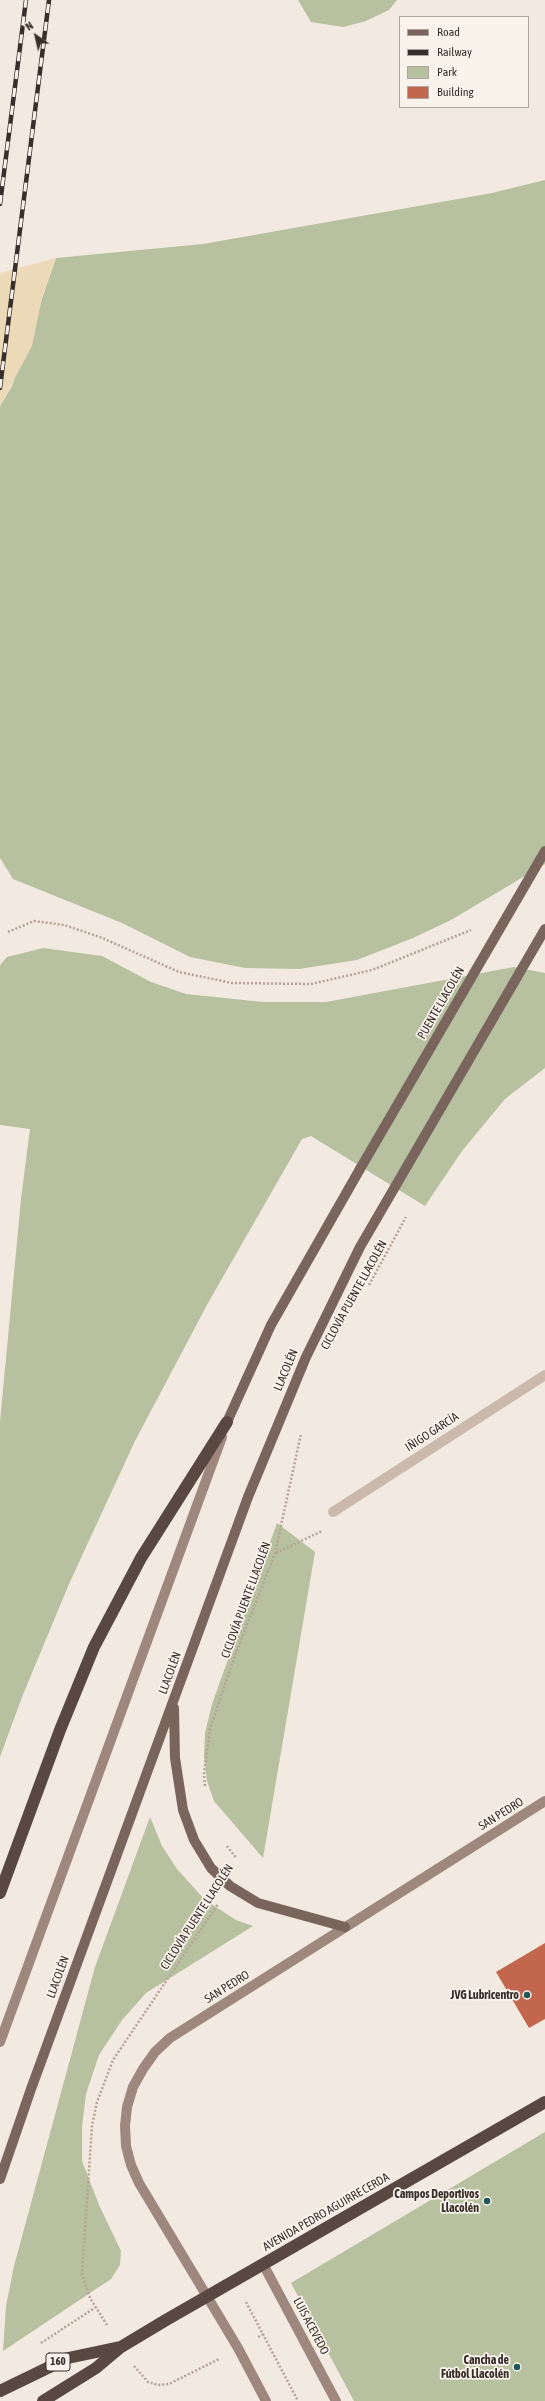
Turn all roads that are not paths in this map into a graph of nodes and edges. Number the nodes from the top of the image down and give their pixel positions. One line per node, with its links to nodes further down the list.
1 (545, 851): 4 (main road, PUENTE LLACOLÉN, bridge)
2 (545, 929): 6 (main road, LLACOLÉN)
3 (545, 1375): 5 (street, IÑIGO GARCÍA)
4 (227, 1422): 8 (highway); 10 (street)
5 (333, 1512)
6 (174, 1702): 9 (main road); 12 (main road, LLACOLÉN)
7 (545, 1801): 9 (street, SAN PEDRO)
8 (0, 1893)
9 (346, 1927): 14 (street, SAN PEDRO)
10 (0, 2042)
11 (545, 2102): 13 (highway, AVENIDA PEDRO AGUIRRE CERDA / 160)
12 (0, 2179)
13 (263, 2264): 14 (highway, AVENIDA PEDRO AGUIRRE CERDA / 160); 19 (street, LUIS ACEVEDO)
14 (206, 2296): 15 (highway, AVENIDA PEDRO AGUIRRE CERDA / 160); 18 (street)
15 (121, 2347): 16 (highway, AVENIDA PEDRO AGUIRRE CERDA / 160); 17 (highway, AVENIDA PEDRO AGUIRRE CERDA / 160)
16 (0, 2391)
17 (43, 2401)
18 (266, 2401)
19 (336, 2401)

